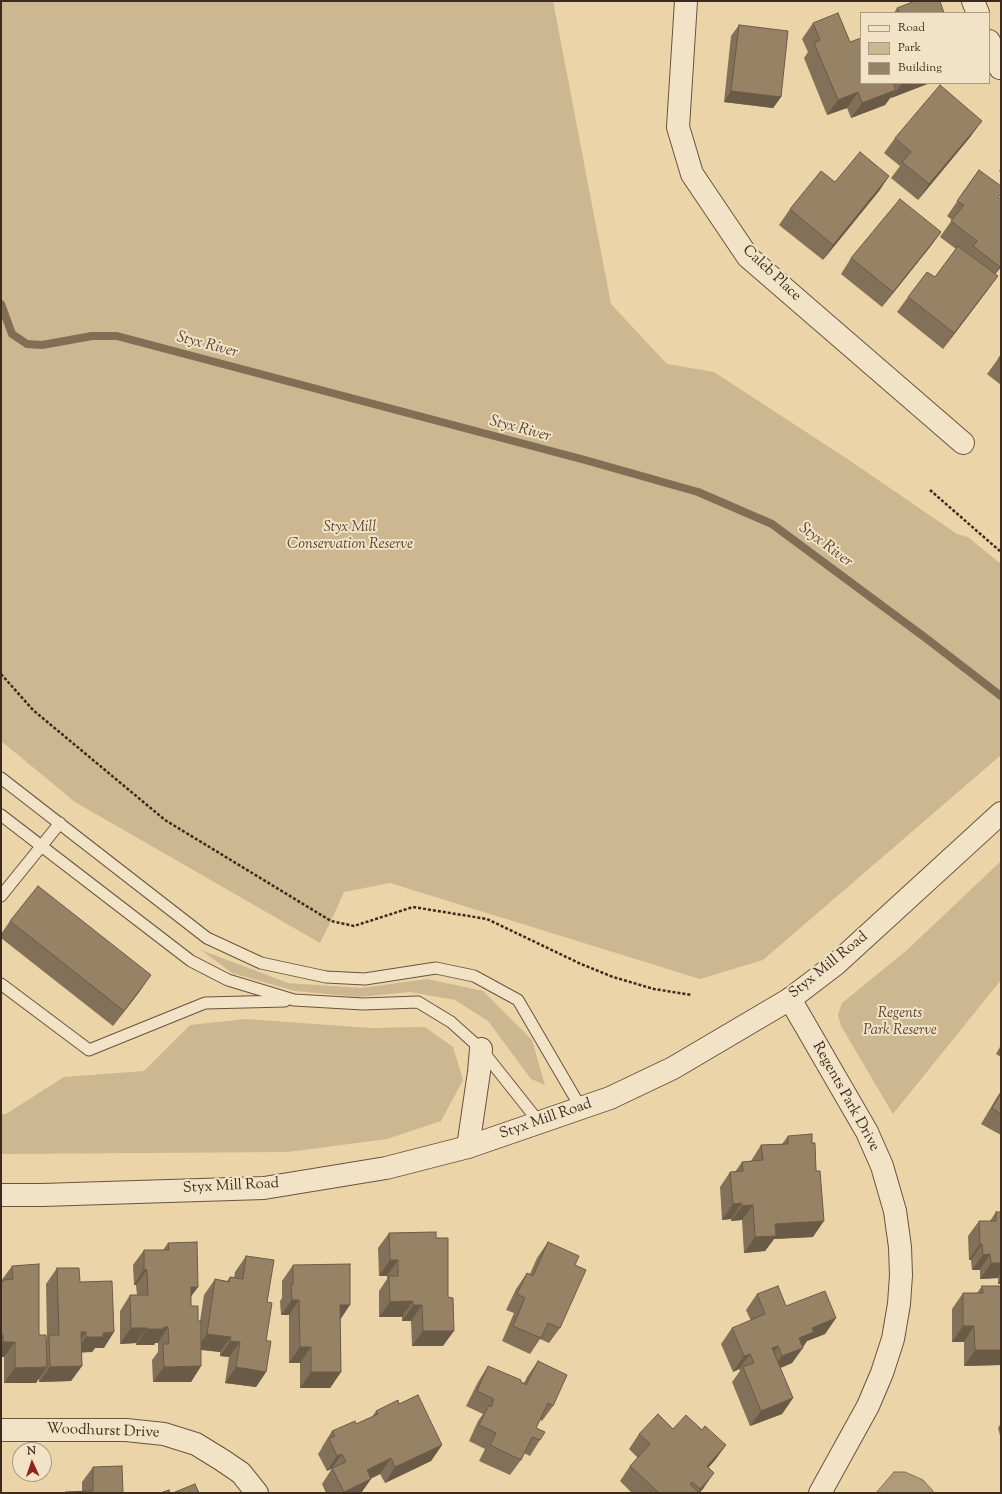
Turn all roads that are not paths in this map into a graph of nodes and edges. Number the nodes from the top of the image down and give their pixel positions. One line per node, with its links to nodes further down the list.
1 (686, 1): 6 (street, Caleb Place)
2 (973, 1): 3 (street)
3 (978, 12)
4 (990, 43): 5 (street)
5 (1000, 68)
6 (963, 443)
7 (1, 778): 10 (lane)
8 (1001, 813): 14 (street, Styx Mill Road)
9 (1, 815): 11 (lane)
10 (60, 823): 11 (lane); 17 (lane)
11 (41, 846): 12 (lane); 15 (lane)
12 (1, 896)
13 (1, 984): 15 (lane)
14 (790, 999): 17 (street, Styx Mill Road); 23 (street, Regents Park Drive)
15 (294, 1000): 16 (lane)
16 (481, 1049): 18 (lane); 19 (street)
17 (581, 1108): 18 (street, Styx Mill Road)
18 (539, 1122): 19 (street, Styx Mill Road)
19 (468, 1146): 20 (street, Styx Mill Road)
20 (1, 1195)
21 (1, 1430): 22 (street, Woodhurst Drive)
22 (257, 1493)
23 (820, 1493)

